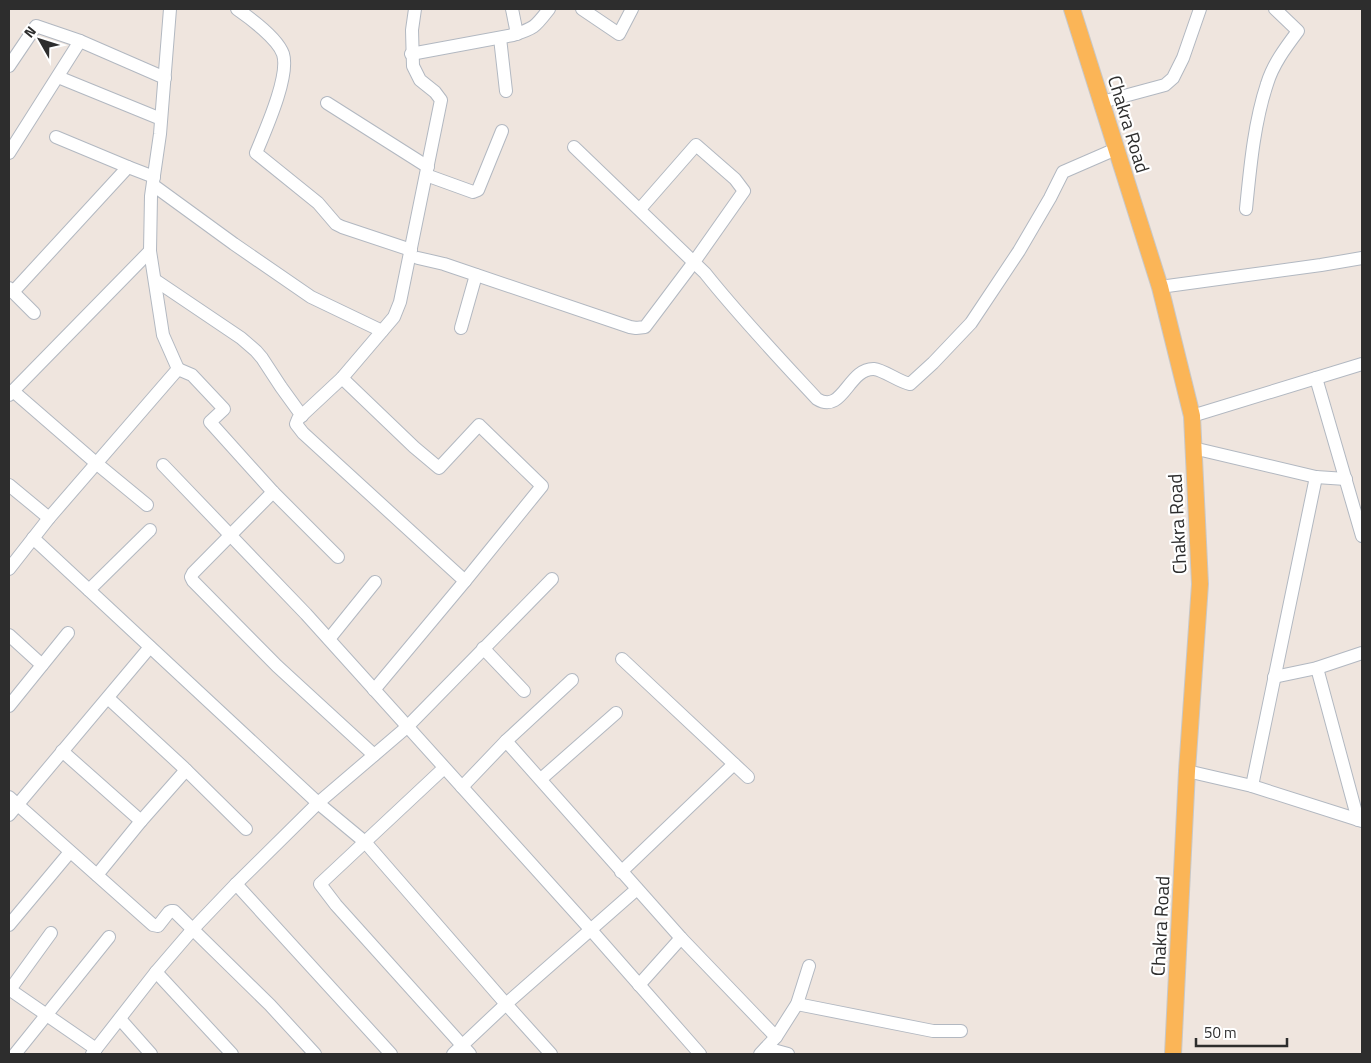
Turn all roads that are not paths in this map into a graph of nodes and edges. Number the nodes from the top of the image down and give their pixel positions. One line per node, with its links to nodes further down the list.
1 (170, 9): 17 (street)
2 (415, 9): 14 (street)
3 (512, 9): 11 (street)
4 (549, 9): 11 (street)
5 (582, 9): 6 (street)
6 (632, 9)
7 (1072, 9): 19 (main road, Chakra Road)
8 (1200, 9): 19 (street)
9 (1275, 9): 31 (street)
10 (241, 10): 33 (street)
11 (518, 34): 12 (street)
12 (500, 38): 14 (street); 18 (street)
13 (80, 41): 15 (street); 16 (street); 17 (street)
14 (411, 54): 28 (street)
15 (9, 66)
16 (58, 77): 21 (street); 26 (street)
17 (166, 78): 21 (street)
18 (506, 91)
19 (1102, 102): 25 (main road, Chakra Road)
20 (327, 103): 28 (street)
21 (161, 119): 29 (street)
22 (502, 131): 28 (street)
23 (56, 137): 27 (street)
24 (574, 147): 30 (street)
25 (1116, 149): 35 (street); 38 (main road, Chakra Road)
26 (9, 153)
27 (128, 167): 29 (street); 39 (street)
28 (427, 171): 33 (street)
29 (154, 181): 32 (street); 42 (street)
30 (640, 209): 35 (street); 35 (street)
31 (1246, 210)
32 (150, 251): 37 (street); 47 (street)
33 (415, 254): 36 (street); 42 (street)
34 (1362, 258): 38 (street)
35 (694, 262): 36 (street)
36 (476, 275): 41 (street)
37 (154, 280): 44 (street); 48 (street)
38 (1160, 287): 49 (main road, Chakra Road)
39 (11, 290): 40 (street)
40 (34, 313)
41 (462, 328)
42 (382, 331): 45 (street)
43 (1362, 364): 46 (street)
44 (178, 369): 51 (street); 56 (street)
45 (342, 378): 48 (street); 66 (street)
46 (1316, 378): 49 (street); 54 (street)
47 (11, 393): 51 (street)
48 (302, 416): 66 (street)
49 (1192, 416): 50 (main road, Chakra Road)
50 (1193, 448): 53 (street); 92 (main road, Chakra Road)
51 (96, 463): 57 (street); 58 (street)
52 (163, 465): 60 (street)
53 (1316, 477): 54 (street); 78 (street)
54 (1346, 479): 61 (street)
55 (9, 485): 58 (street)
56 (273, 492): 60 (street); 63 (street)
57 (147, 505)
58 (49, 518): 62 (street)
59 (150, 530): 68 (street)
60 (230, 536): 71 (street); 88 (street)
61 (1362, 536)
62 (33, 538): 64 (street); 68 (street)
63 (338, 558)
64 (9, 567)
65 (552, 578): 73 (street)
66 (465, 581): 80 (street)
67 (376, 582): 71 (street)
68 (88, 590): 72 (street)
69 (68, 633): 76 (street)
70 (9, 635): 76 (street)
71 (329, 639): 80 (street)
72 (150, 647): 82 (street); 98 (street)
73 (483, 648): 81 (street); 85 (street)
74 (1362, 653): 77 (street)
75 (622, 659): 89 (street)
76 (42, 665): 83 (street)
77 (1317, 668): 78 (street); 101 (street)
78 (1274, 677): 95 (street)
79 (572, 680): 86 (street)
80 (374, 690): 85 (street)
81 (524, 691)
82 (108, 698): 87 (street); 91 (street)
83 (9, 706)
84 (616, 713): 94 (street)
85 (407, 727): 88 (street); 90 (street)
86 (506, 741): 94 (street); 96 (street)
87 (62, 751): 97 (street); 100 (street)
88 (374, 755): 98 (street)
89 (734, 764): 93 (street); 105 (street)
90 (444, 768): 96 (street); 103 (street)
91 (186, 770): 100 (street); 102 (street)
92 (1187, 771): 95 (street); 136 (main road, Chakra Road)
93 (748, 777)
94 (541, 780): 105 (street)
95 (1252, 786): 101 (street)
96 (462, 787): 111 (street)
97 (13, 801): 99 (street); 104 (street)
98 (318, 803): 103 (street); 107 (street)
99 (9, 816)
100 (141, 821): 106 (street)
101 (1360, 821)
102 (246, 829)
103 (365, 842): 119 (street); 126 (street)
104 (70, 852): 106 (street); 109 (street)
105 (622, 872): 108 (street)
106 (97, 875): 110 (street)
107 (236, 884): 110 (street); 132 (street)
108 (637, 889): 111 (street); 114 (street)
109 (9, 925)
110 (194, 929): 116 (street); 131 (street)
111 (591, 930): 117 (street); 119 (street)
112 (51, 933): 118 (street)
113 (109, 937): 121 (street)
114 (681, 938): 117 (street); 124 (street)
115 (808, 966): 120 (street)
116 (156, 972): 122 (street); 130 (street)
117 (639, 985): 134 (street)
118 (9, 990): 121 (street)
119 (506, 1004): 126 (street); 133 (street)
120 (797, 1004): 123 (street); 124 (street)
121 (47, 1015): 125 (street); 128 (street)
122 (120, 1019): 125 (street); 129 (street)
123 (961, 1031)
124 (776, 1037): 127 (street)
125 (94, 1051)
126 (462, 1051)
127 (763, 1051): 135 (street)
128 (15, 1054)
129 (151, 1054)
130 (232, 1054)
131 (315, 1054)
132 (391, 1054)
133 (551, 1054)
134 (700, 1054)
135 (788, 1054)
136 (1173, 1054)

